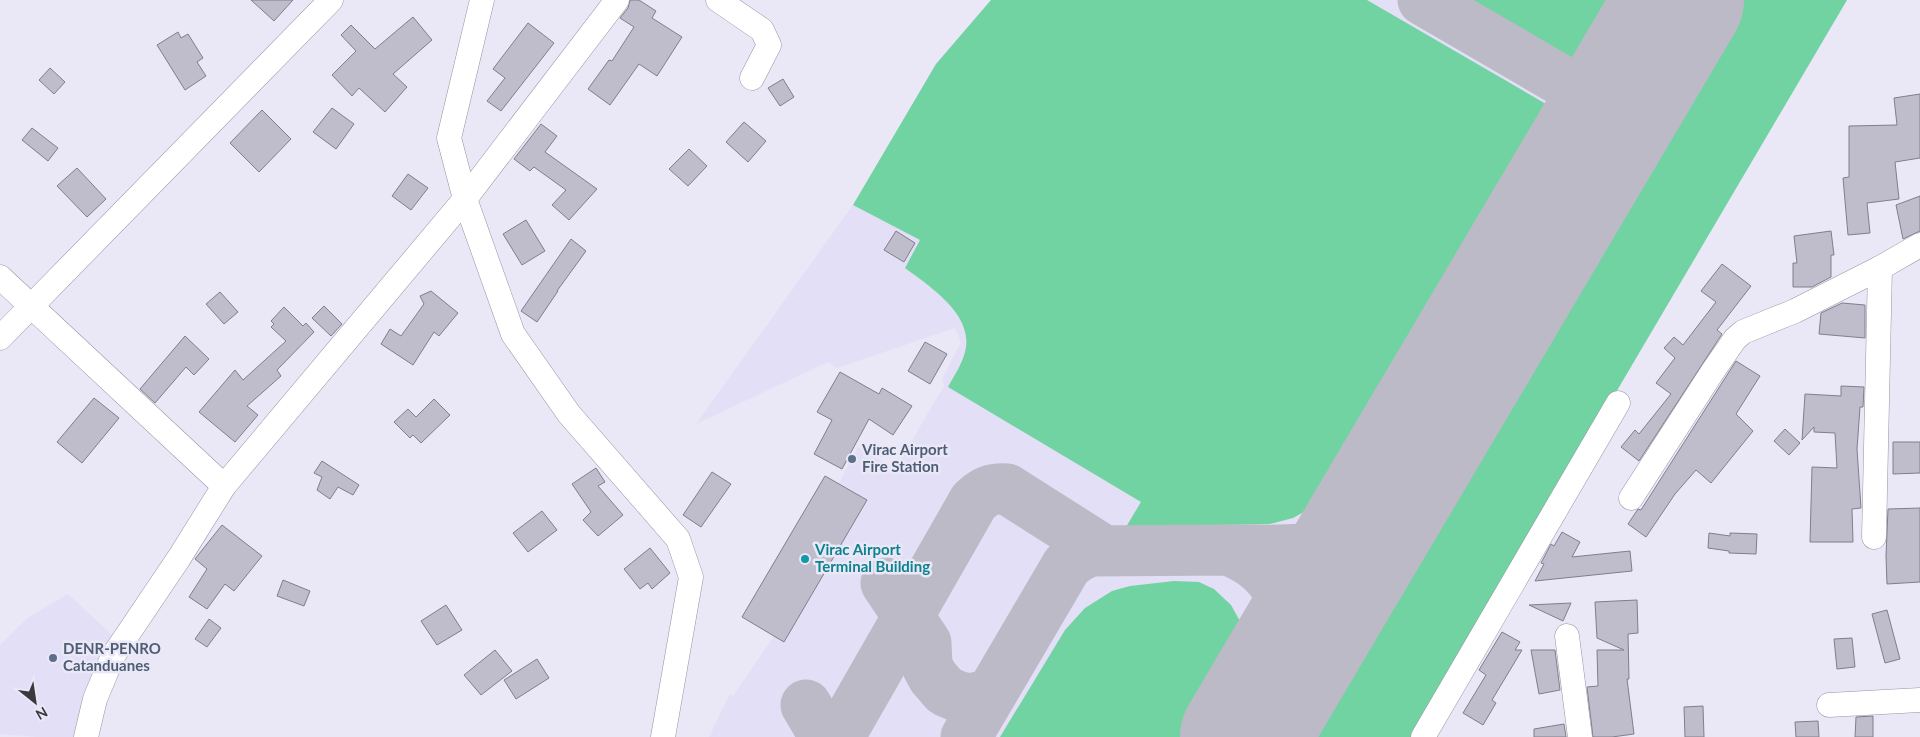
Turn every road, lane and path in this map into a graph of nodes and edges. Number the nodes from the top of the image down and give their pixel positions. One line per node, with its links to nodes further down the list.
1 (331, 0): 10 (street)
2 (482, 0): 6 (street)
3 (617, 0): 6 (street)
4 (718, 0): 5 (street)
5 (752, 78)
6 (466, 199): 13 (street); 20 (street)
7 (1920, 245): 8 (street)
8 (1880, 268): 14 (street); 15 (street)
9 (0, 277): 10 (street)
10 (32, 305): 11 (street); 13 (street)
11 (0, 338)
12 (1618, 403): 21 (street)
13 (224, 486): 19 (street)
14 (1632, 498)
15 (1874, 537)
16 (1567, 636): 22 (street)
17 (1920, 700): 18 (street)
18 (1829, 705)
19 (86, 737)
20 (663, 737)
21 (1423, 737)
22 (1580, 737)

